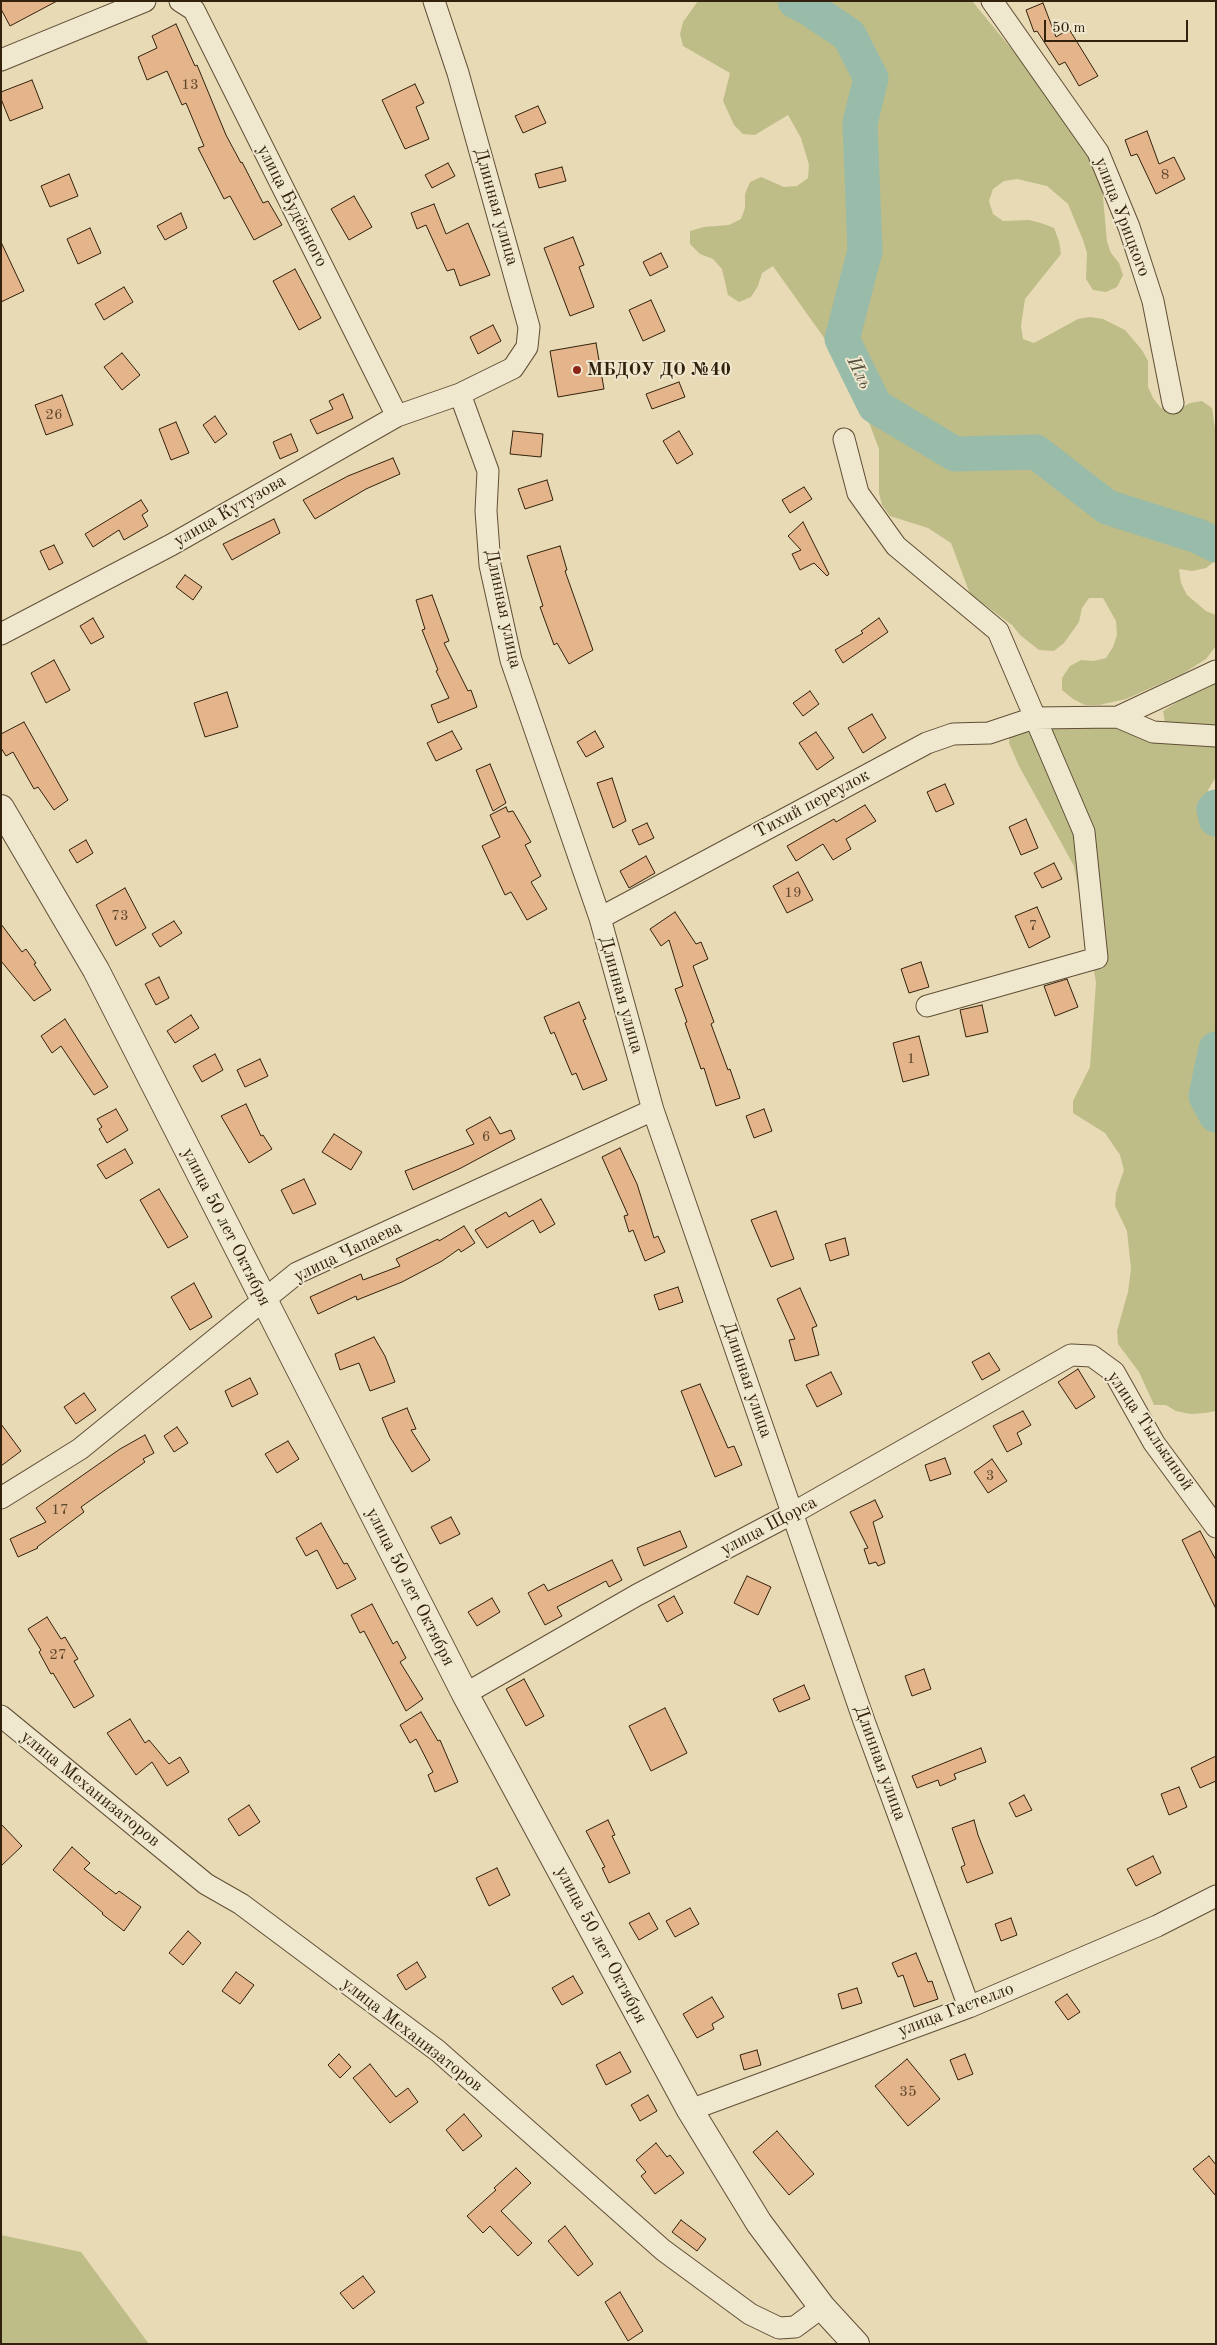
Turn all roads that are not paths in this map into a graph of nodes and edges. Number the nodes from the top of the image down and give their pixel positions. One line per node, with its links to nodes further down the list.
1 (145, 1): 5 (street)
2 (180, 1): 8 (street, улица Будённого)
3 (434, 1): 6 (street, Длинная улица)
4 (992, 1): 7 (street, улица Урицкого)
5 (1, 60)
6 (460, 394): 8 (street, улица Кутузова); 16 (street, Длинная улица)
7 (1173, 403)
8 (397, 416): 10 (street, улица Кутузова)
9 (844, 439): 13 (street)
10 (1, 634)
11 (1216, 671): 12 (street)
12 (1118, 717): 13 (street, Тихий переулок); 14 (street)
13 (1034, 718): 16 (street, Тихий переулок); 17 (street)
14 (1216, 736)
15 (1, 808): 19 (street, улица 50 лет Октября)
16 (600, 918): 18 (street, Длинная улица)
17 (927, 1006)
18 (653, 1110): 19 (street, улица Чапаева); 22 (street, Длинная улица)
19 (265, 1302): 21 (street, улица Чапаева); 24 (street, улица 50 лет Октября)
20 (1071, 1355): 22 (street, улица Щорса); 23 (street, улица Тылькиной)
21 (1, 1498)
22 (793, 1513): 24 (street, улица Щорса); 27 (street, Длинная улица)
23 (1216, 1527)
24 (465, 1694): 28 (street, улица 50 лет Октября)
25 (1, 1716): 29 (street, улица Механизаторов)
26 (1216, 1896): 27 (street, улица Гастелло)
27 (969, 2007): 28 (street, улица Гастелло)
28 (690, 2110): 29 (street, улица 50 лет Октября)
29 (822, 2307): 30 (street, улица 50 лет Октября)
30 (856, 2344)

